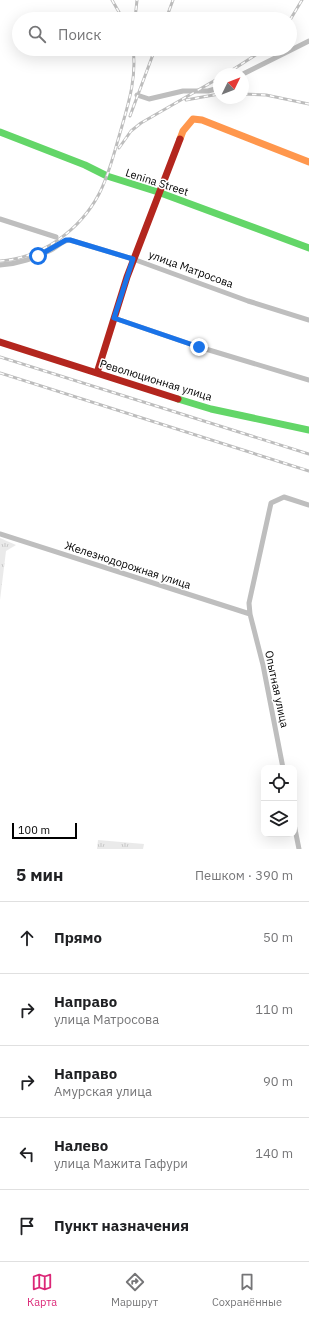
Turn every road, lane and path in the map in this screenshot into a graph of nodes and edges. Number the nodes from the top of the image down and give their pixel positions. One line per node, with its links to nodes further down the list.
1 (309, 41): 2 (street)
2 (297, 47)
3 (279, 56): 4 (street)
4 (249, 71)
5 (213, 90): 6 (street)
6 (137, 95)
7 (0, 132): 9 (street, Lenina Street)
8 (309, 162): 9 (street)
9 (158, 192): 12 (street, Lenina Street); 13 (street)
10 (0, 219): 11 (street)
11 (56, 237)
12 (309, 248)
13 (133, 259): 14 (street, улица Матросова); 15 (street); 16 (street, улица Матросова)
14 (0, 265)
15 (114, 318): 18 (street); 19 (street)
16 (309, 320)
17 (0, 342): 18 (street, Революционная улица)
18 (96, 373): 20 (street, Революционная улица)
19 (309, 380)
20 (309, 430)
21 (309, 506): 23 (street, Опытная улица)
22 (0, 534): 23 (street, Железнодорожная улица)
23 (250, 614): 24 (street, Опытная улица)
24 (282, 765)
25 (297, 837): 26 (street)
26 (299, 849)

